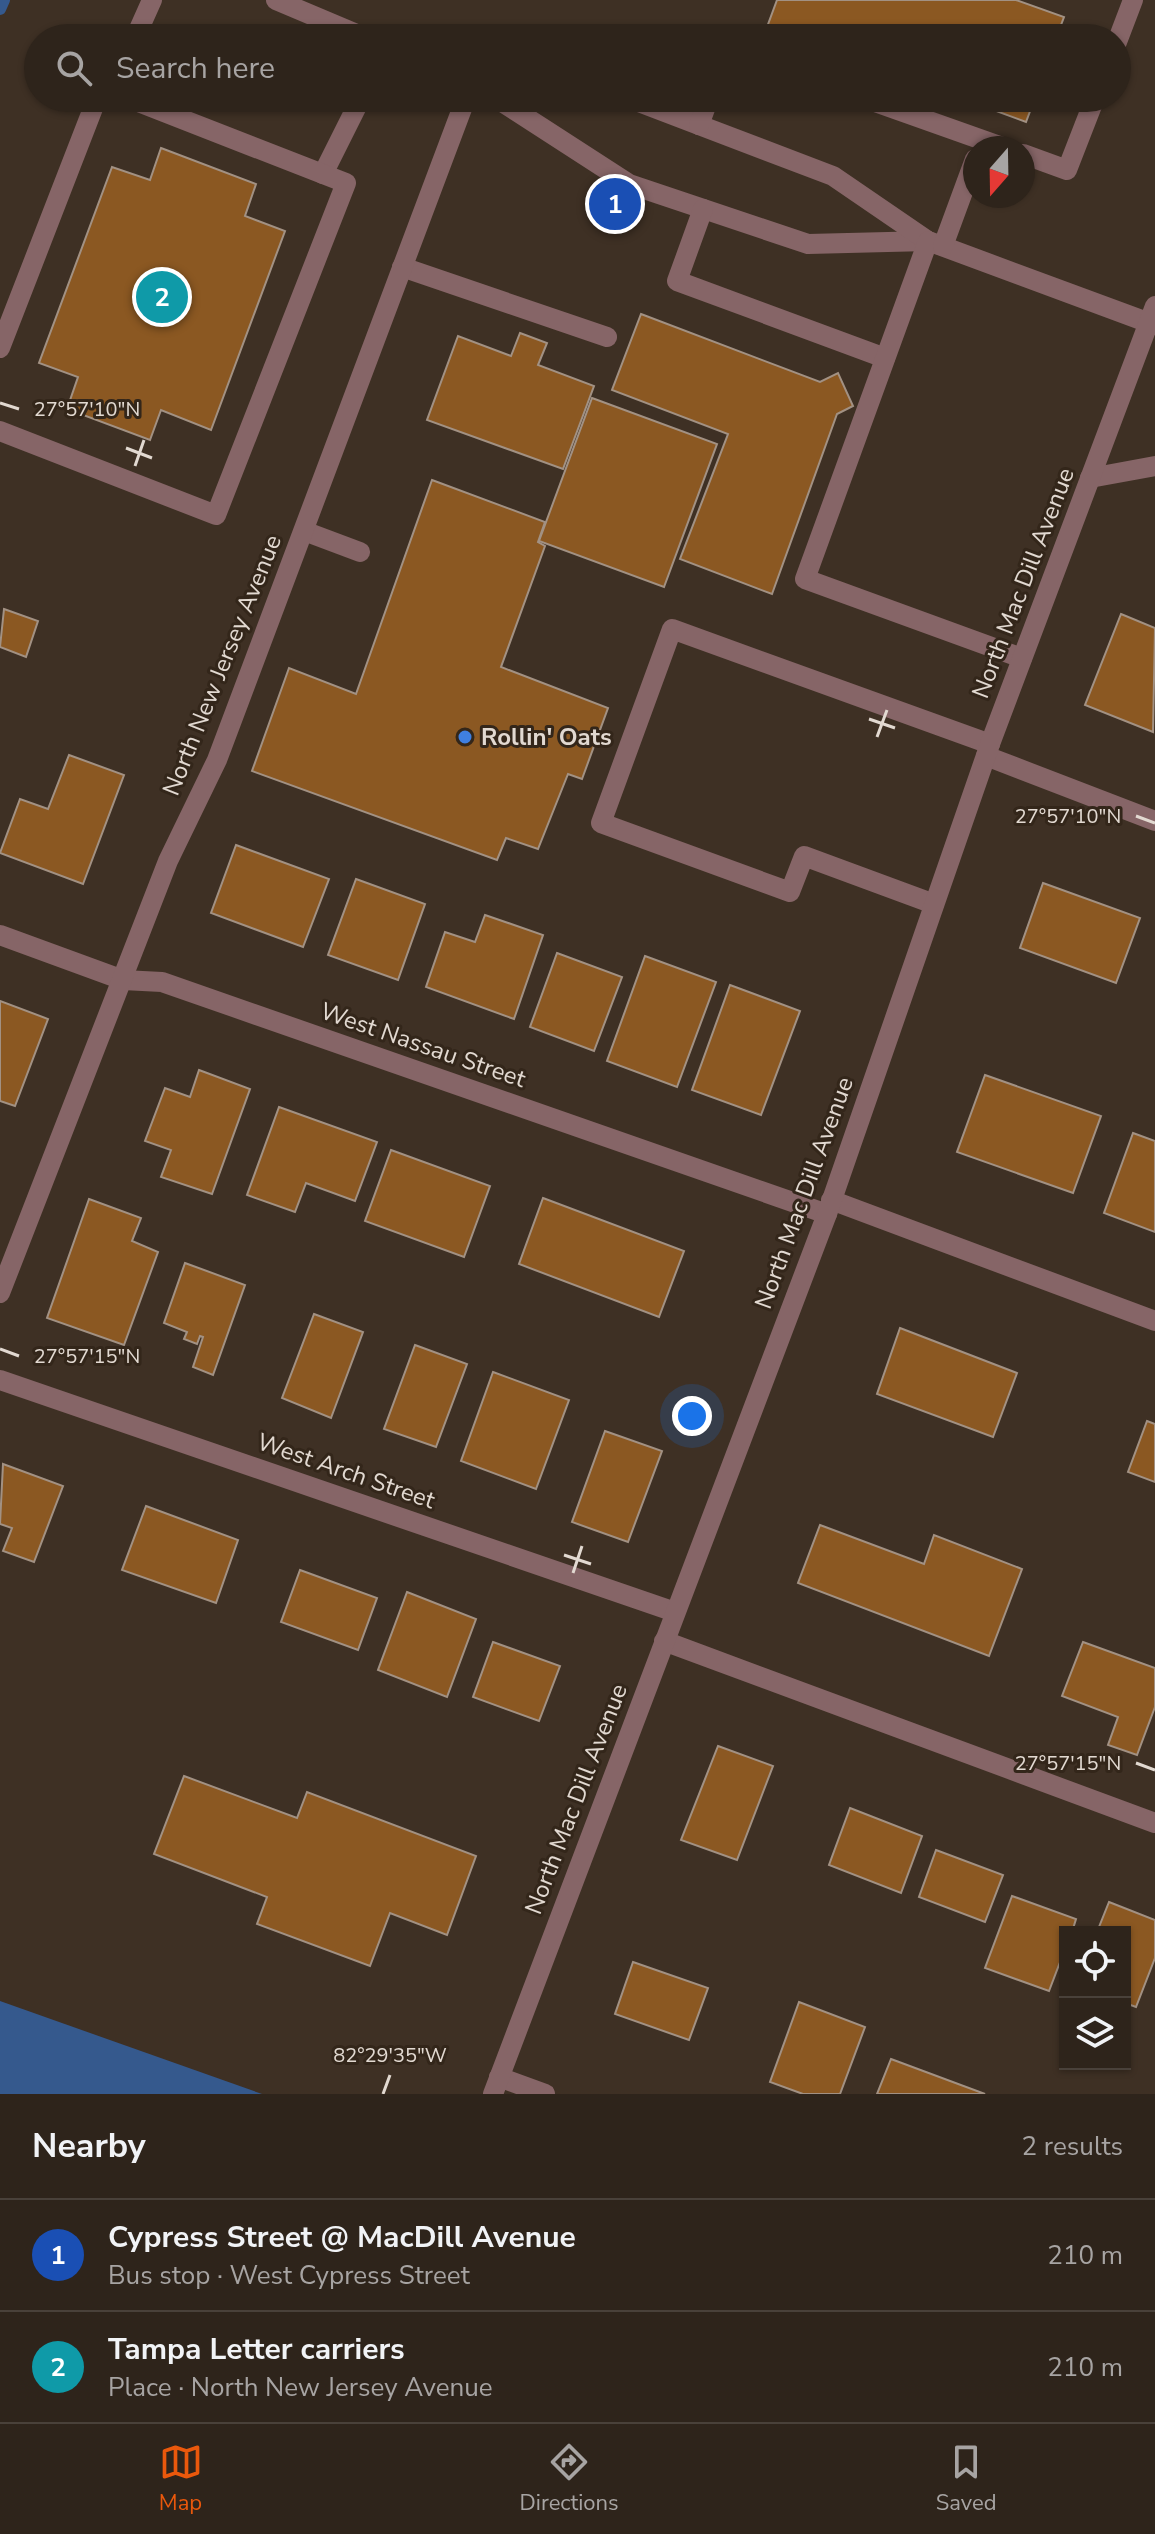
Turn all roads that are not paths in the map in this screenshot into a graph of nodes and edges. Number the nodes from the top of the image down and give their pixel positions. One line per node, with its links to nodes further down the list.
1 (152, 0): 5 (street)
2 (276, 0): 4 (street)
3 (1133, 0): 7 (street)
4 (310, 7): 6 (street)
5 (141, 24)
6 (341, 24)
7 (1124, 24)
8 (92, 112): 27 (street)
9 (164, 112): 20 (street)
10 (354, 112): 20 (street)
11 (461, 112): 24 (street, North New Jersey Avenue)
12 (518, 112): 22 (street)
13 (665, 112): 17 (street)
14 (704, 112): 17 (street)
15 (896, 112): 18 (street)
16 (1090, 112): 19 (street)
17 (699, 125): 23 (street)
18 (963, 142)
19 (1035, 158)
20 (323, 174): 29 (street)
21 (963, 183): 23 (street)
22 (703, 209): 23 (street); 28 (street)
23 (935, 243): 25 (street); 28 (street)
24 (402, 267): 26 (street); 32 (street, North New Jersey Avenue)
25 (1153, 318): 31 (street, North Mac Dill Avenue)
26 (607, 337)
27 (0, 348)
28 (885, 358): 34 (street)
29 (0, 431)
30 (1155, 466): 31 (street)
31 (1090, 478): 34 (street, North Mac Dill Avenue)
32 (304, 531): 33 (street); 39 (street, North New Jersey Avenue)
33 (360, 552)
34 (1022, 658): 35 (street, North Mac Dill Avenue)
35 (988, 750): 36 (street); 37 (street, North Mac Dill Avenue); 37 (street)
36 (1155, 821)
37 (934, 904): 40 (street, North Mac Dill Avenue)
38 (0, 935): 39 (street, West Nassau Street)
39 (123, 980): 40 (street, West Nassau Street); 41 (street, North New Jersey Avenue)
40 (829, 1207): 42 (street, West Nassau Street); 44 (street, North Mac Dill Avenue)
41 (0, 1293)
42 (1155, 1321)
43 (0, 1380): 44 (street, West Arch Street)
44 (675, 1612): 45 (street, North Mac Dill Avenue)
45 (664, 1641): 46 (street); 47 (street, North Mac Dill Avenue)
46 (1155, 1823)
47 (496, 2085): 48 (street)
48 (545, 2094)

